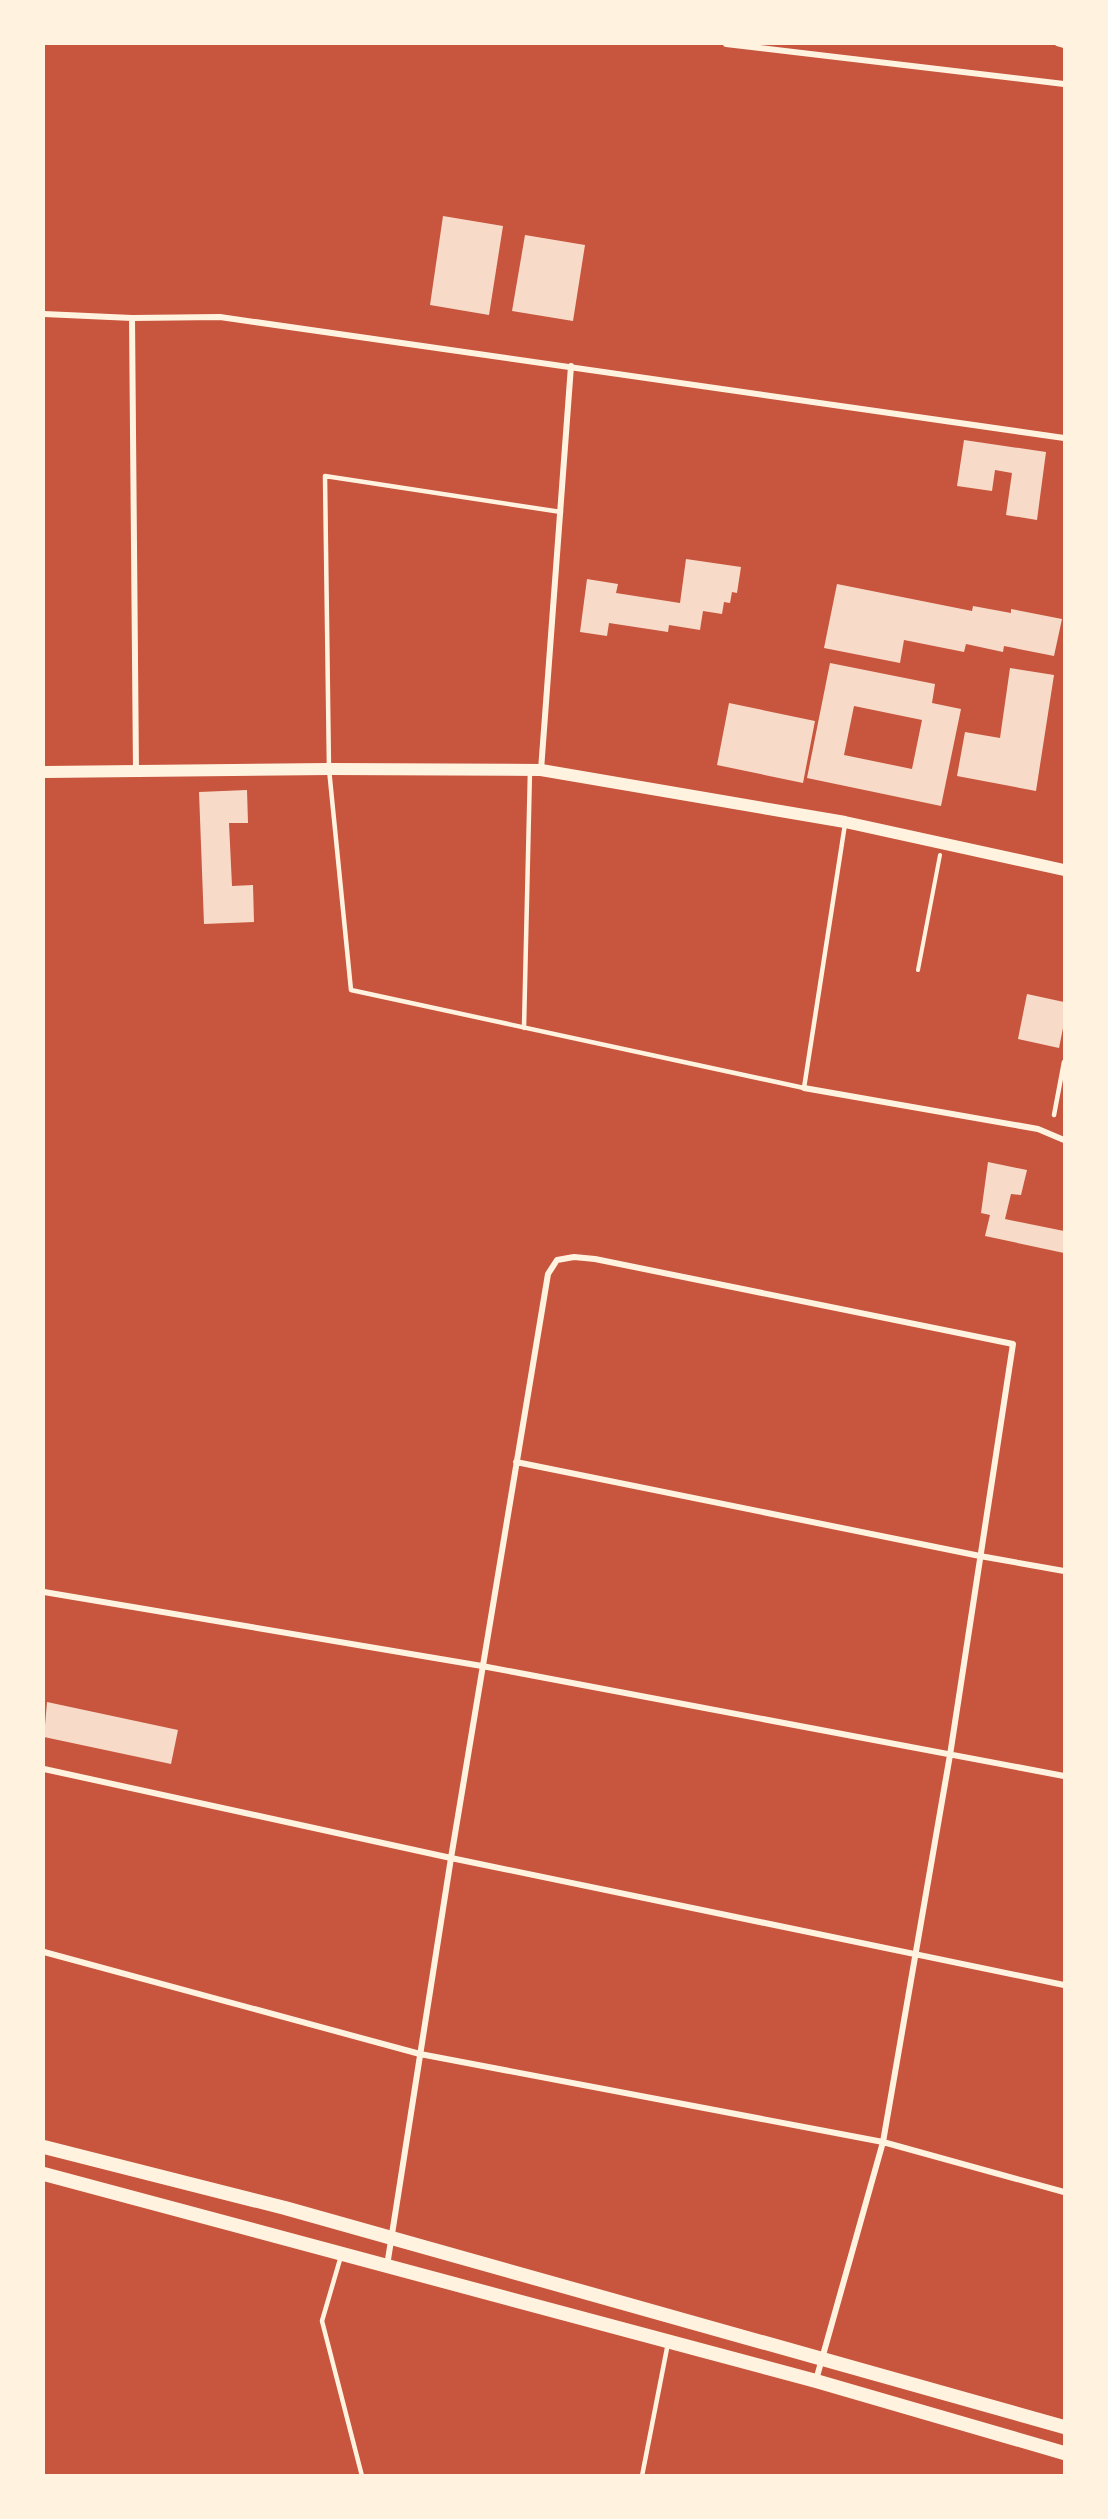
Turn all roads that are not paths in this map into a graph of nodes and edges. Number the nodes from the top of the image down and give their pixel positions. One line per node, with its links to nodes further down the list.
1 (726, 44): 2 (street)
2 (1065, 84)
3 (44, 314): 4 (street)
4 (132, 318): 5 (street); 11 (street)
5 (571, 366): 6 (street); 7 (street)
6 (1065, 438)
7 (561, 512): 8 (lane); 9 (street)
8 (329, 769): 9 (main road); 11 (main road); 14 (lane)
9 (536, 770): 12 (main road); 14 (lane)
10 (44, 772): 11 (main road)
11 (136, 773)
12 (845, 822): 13 (main road); 16 (lane)
13 (1065, 870)
14 (524, 1028): 16 (lane)
15 (1065, 1062): 17 (lane)
16 (804, 1088): 18 (street)
17 (1054, 1115)
18 (1065, 1140)
19 (516, 1462): 20 (street); 20 (street); 23 (street)
20 (980, 1556): 21 (street); 24 (street)
21 (1065, 1571)
22 (44, 1592): 23 (street)
23 (482, 1666): 24 (street); 27 (street)
24 (950, 1755): 26 (street); 29 (street)
25 (44, 1769): 27 (street)
26 (1065, 1776)
27 (451, 1858): 29 (street); 31 (street)
28 (44, 1952): 31 (street)
29 (916, 1954): 30 (street); 32 (street)
30 (1065, 1985)
31 (420, 2054): 32 (street); 36 (street)
32 (883, 2142): 35 (street); 40 (street)
33 (44, 2147): 36 (main road)
34 (44, 2174): 37 (main road)
35 (1065, 2192)
36 (392, 2238): 38 (street); 40 (main road)
37 (342, 2254): 38 (main road); 44 (lane)
38 (387, 2266): 39 (main road)
39 (668, 2343): 41 (main road); 45 (lane)
40 (823, 2359): 41 (street); 42 (main road)
41 (816, 2381): 43 (main road)
42 (1065, 2427)
43 (1065, 2453)
44 (362, 2475)
45 (642, 2475)

